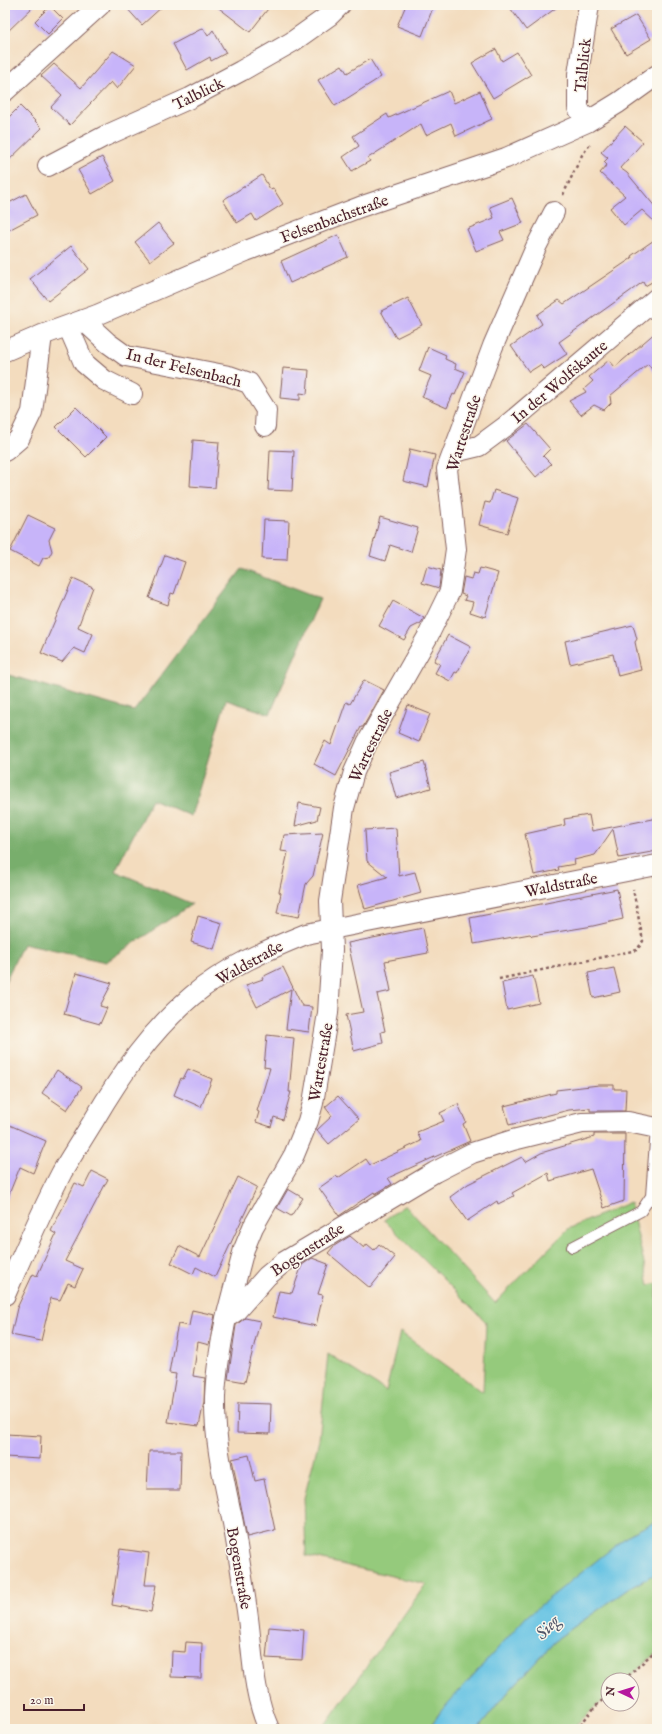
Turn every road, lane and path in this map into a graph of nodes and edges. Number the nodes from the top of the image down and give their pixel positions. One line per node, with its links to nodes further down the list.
1 (100, 5): 5 (street)
2 (340, 5): 8 (street, Talblick)
3 (589, 5): 6 (street, Talblick)
4 (657, 76): 6 (street, Felsenbachstraße)
5 (5, 91)
6 (587, 122): 11 (street, Felsenbachstraße)
7 (591, 142): 9 (path)
8 (48, 166)
9 (554, 212): 17 (street, Wartestraße)
10 (657, 298): 17 (street, In der Wolfskaute)
11 (75, 323): 12 (street, Felsenbachstraße); 14 (street); 15 (street, In der Felsenbach)
12 (42, 335): 13 (street, Felsenbachstraße); 16 (street)
13 (5, 351)
14 (132, 394)
15 (265, 426)
16 (5, 451)
17 (454, 452): 20 (street, Wartestraße)
18 (657, 865): 19 (street, Waldstraße)
19 (629, 870): 20 (street, Waldstraße); 21 (path)
20 (331, 928): 24 (street, Waldstraße); 25 (street, Wartestraße)
21 (499, 979)
22 (656, 1128): 23 (lane); 25 (street, Bogenstraße)
23 (572, 1247)
24 (5, 1295)
25 (226, 1318): 29 (street, Bogenstraße)
26 (657, 1649): 27 (path)
27 (633, 1672)
28 (600, 1702): 30 (path)
29 (269, 1729)
30 (578, 1729)

